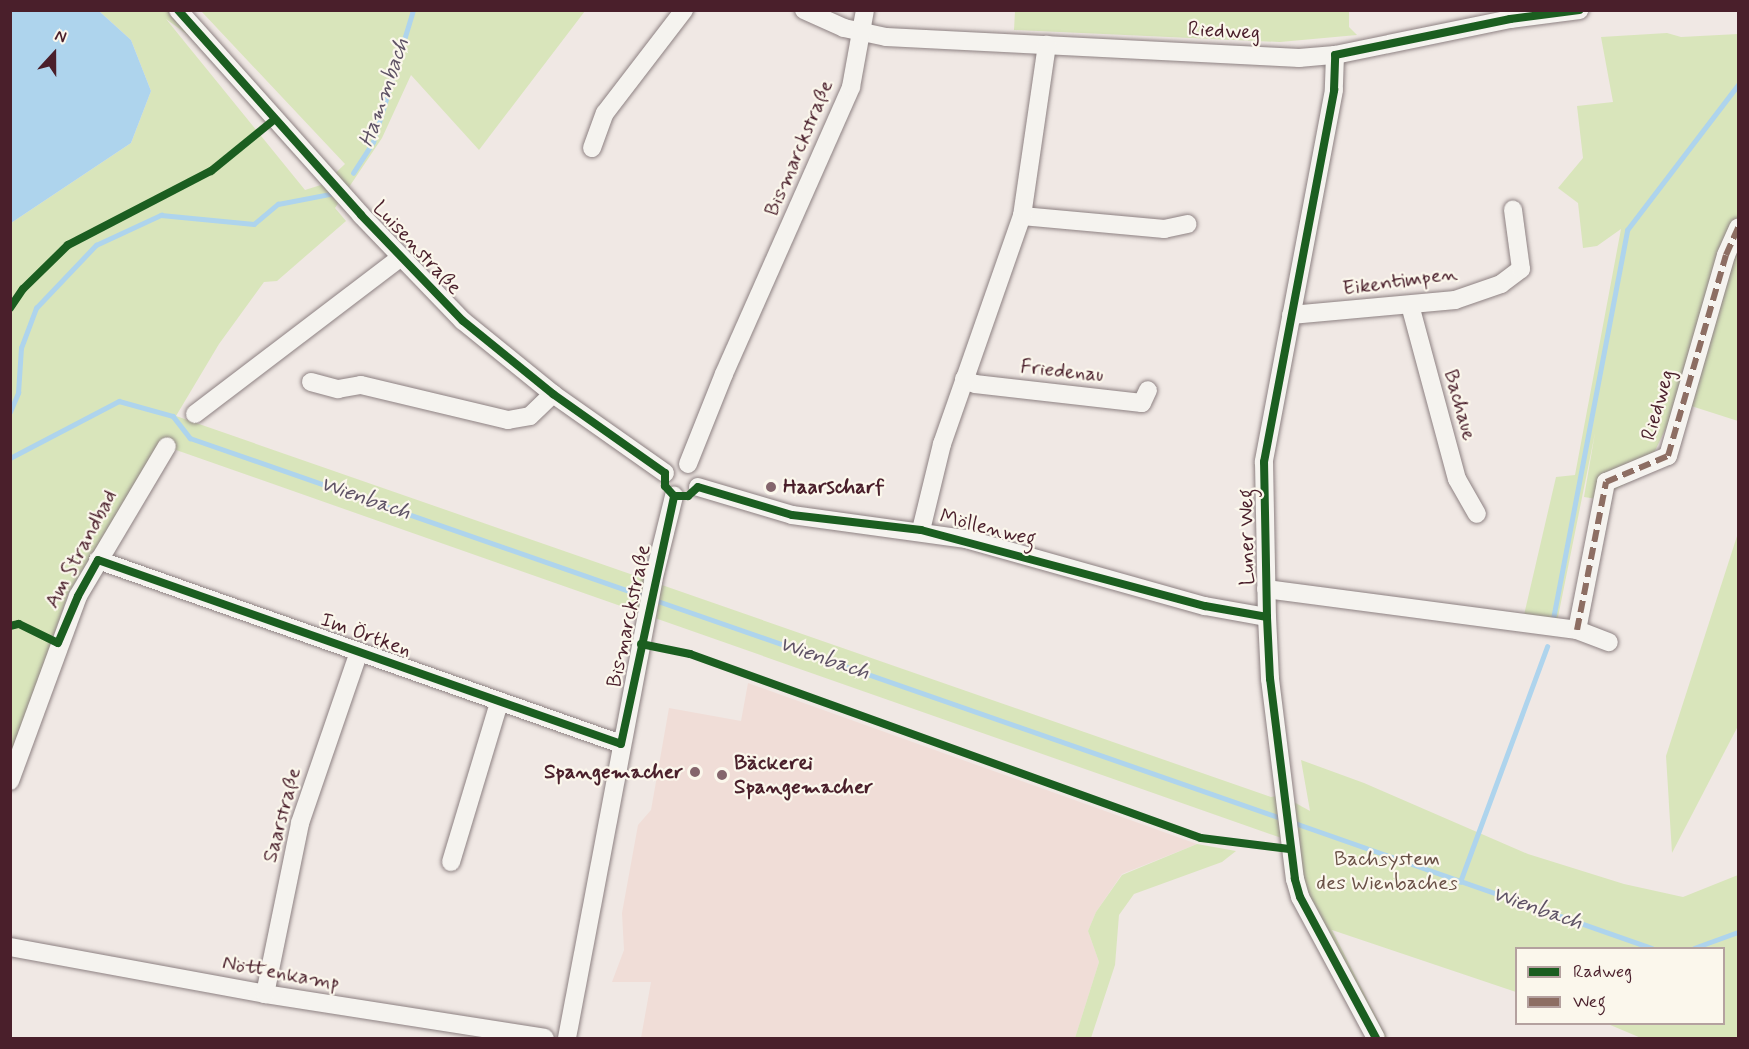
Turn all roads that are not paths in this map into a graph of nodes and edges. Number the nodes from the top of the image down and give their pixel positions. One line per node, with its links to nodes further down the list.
1 (178, 10): 14 (street, Luisenstraße)
2 (684, 10): 9 (street)
3 (804, 10): 6 (street, Riedweg)
4 (866, 10): 6 (street, Bismarckstraße)
5 (1579, 10): 8 (street, Riedweg)
6 (863, 33): 7 (street, Riedweg); 23 (street, Bismarckstraße)
7 (1047, 45): 8 (street, Riedweg); 11 (street)
8 (1335, 55): 16 (street, Luner Weg)
9 (592, 148)
10 (1513, 210): 15 (street, Eikentimpen)
11 (1022, 216): 12 (street); 17 (street)
12 (1187, 224)
13 (1738, 228): 32 (street, Riedweg)
14 (401, 257): 20 (street, Luisenstraße); 21 (street)
15 (1410, 305): 16 (street, Eikentimpen); 27 (street, Bachaue)
16 (1291, 315): 30 (street, Luner Weg)
17 (964, 379): 19 (street, Friedenau); 28 (street)
18 (311, 382): 20 (street)
19 (1148, 390)
20 (553, 394): 24 (street, Luisenstraße)
21 (195, 414)
22 (167, 446): 29 (street, Am Strandbad)
23 (688, 464): 24 (street); 25 (street)
24 (665, 473): 26 (street)
25 (698, 487): 26 (street); 28 (street, Möllenweg)
26 (674, 496): 36 (street, Bismarckstraße)
27 (1477, 514)
28 (921, 530): 31 (street, Möllenweg)
29 (98, 560): 34 (street, Im Örtken); 37 (street, Am Strandbad)
30 (1266, 589): 31 (street, Luner Weg); 32 (street, Luner Weg)
31 (1266, 617): 43 (street, Luner Weg)
32 (1577, 630): 33 (street, Luner Weg)
33 (1609, 642)
34 (359, 652): 35 (street, Im Örtken); 40 (street, Saarstraße)
35 (499, 703): 36 (street, Im Örtken); 38 (street)
36 (621, 744): 42 (street, Bismarckstraße)
37 (10, 781)
38 (451, 862)
39 (10, 947): 40 (street, Nöttenkamp)
40 (265, 994): 41 (street, Nöttenkamp)
41 (545, 1038)
42 (567, 1038)
43 (1376, 1038)

